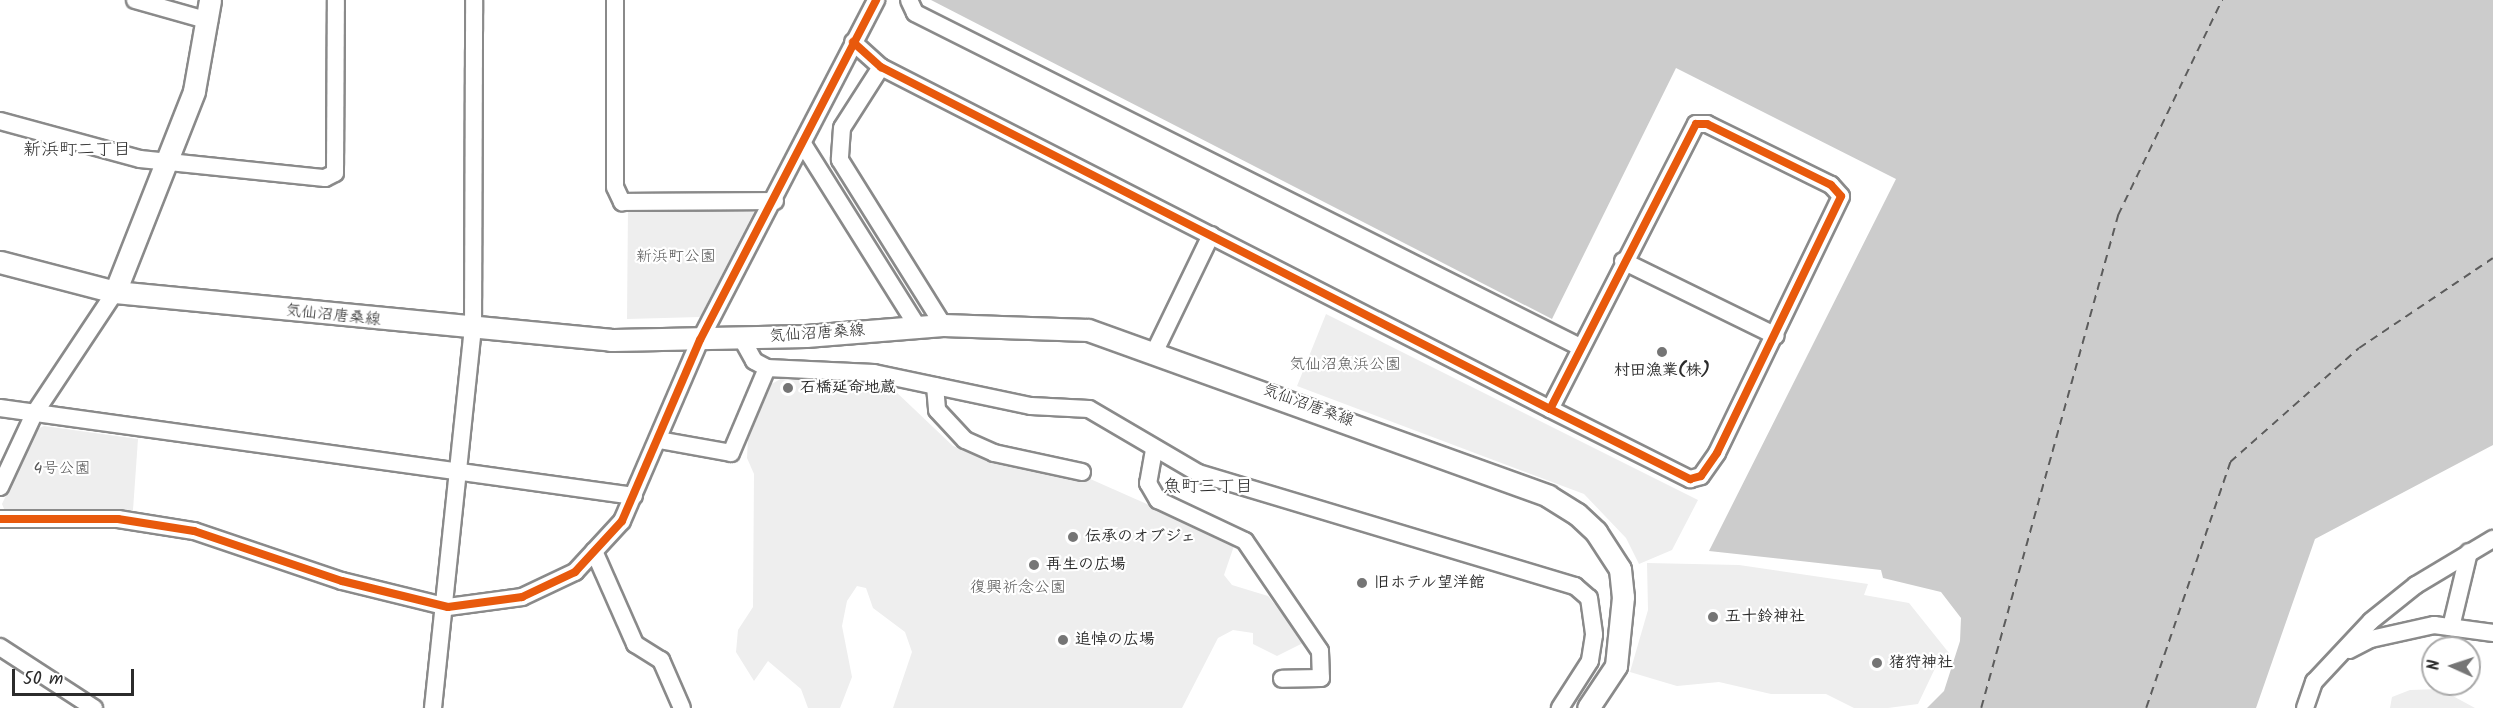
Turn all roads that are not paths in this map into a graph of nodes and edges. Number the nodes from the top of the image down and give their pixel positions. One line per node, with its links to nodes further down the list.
1 (135, 0): 8 (street)
2 (210, 0): 8 (main road)
3 (336, 0): 13 (street)
4 (474, 0): 21 (street)
5 (615, 0): 14 (street)
6 (876, 0): 9 (street)
7 (908, 2): 25 (street)
8 (209, 21): 13 (main road)
9 (853, 42): 10 (street); 12 (street)
10 (881, 67): 15 (street); 19 (street)
11 (0, 121): 13 (street)
12 (802, 144): 14 (street); 20 (street)
13 (170, 162): 18 (main road)
14 (775, 201): 24 (street)
15 (1211, 235): 26 (street); 30 (street)
16 (1623, 261): 22 (street); 22 (street); 25 (street)
17 (0, 262): 18 (main road, 気仙沼唐桑線)
18 (115, 292): 21 (main road, 気仙沼唐桑線); 31 (street)
19 (943, 325): 20 (main road, 気仙沼唐桑線); 26 (main road, 気仙沼唐桑線)
20 (918, 327): 23 (main road, 気仙沼唐桑線)
21 (472, 328): 24 (main road, 気仙沼唐桑線); 34 (street)
22 (1776, 336): 30 (street)
23 (742, 339): 24 (main road, 気仙沼唐桑線); 27 (street)
24 (700, 340): 32 (street)
25 (1580, 347): 30 (street)
26 (1154, 353): 52 (main road, 気仙沼唐桑線)
27 (767, 369): 28 (street); 32 (street)
28 (935, 386): 33 (street); 35 (street)
29 (0, 408): 31 (street)
30 (1550, 409)
31 (34, 414): 34 (street); 36 (street)
32 (659, 440): 37 (street)
33 (1154, 450): 47 (street); 51 (street)
34 (461, 472): 37 (street); 42 (street)
35 (1082, 472)
36 (0, 487)
37 (634, 496): 40 (street)
38 (0, 519): 42 (street)
39 (2493, 539): 41 (street)
40 (594, 551): 42 (street); 50 (street)
41 (2469, 552): 43 (street); 46 (street)
42 (447, 607): 49 (street)
43 (2451, 627): 44 (street); 46 (street)
44 (2493, 633)
45 (0, 647): 48 (street)
46 (2333, 659): 53 (street)
47 (1282, 679)
48 (94, 708)
49 (433, 708)
50 (682, 708)
51 (1560, 708)
52 (1588, 708)
53 (2305, 708)

